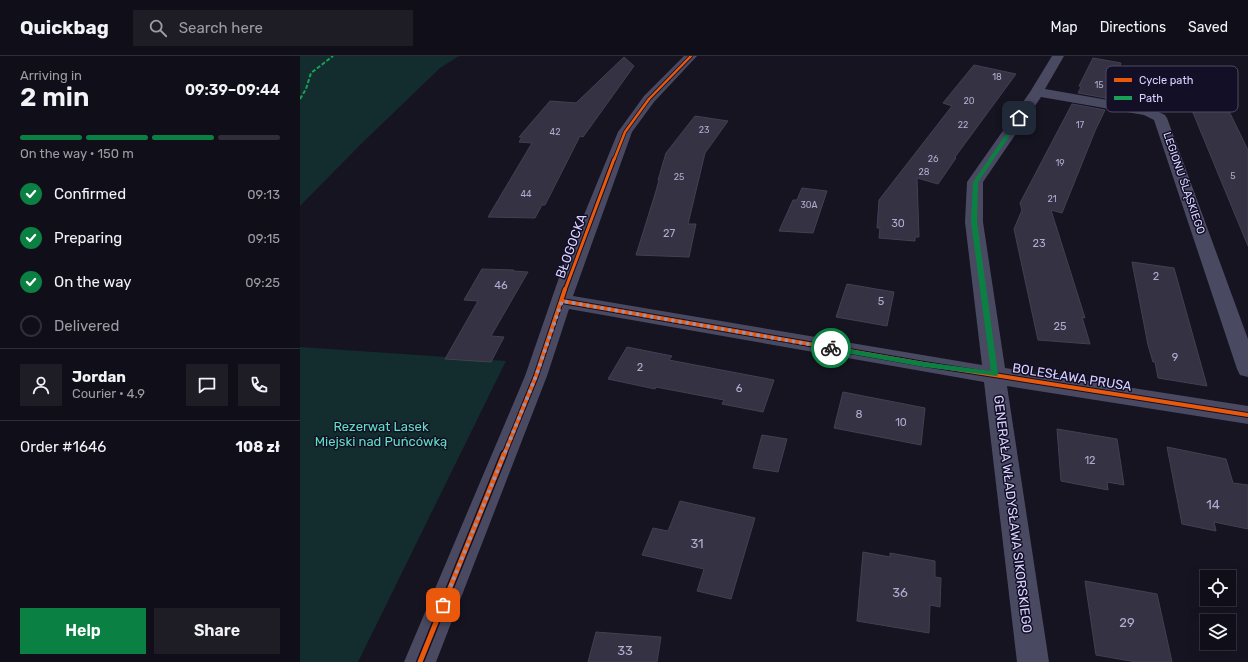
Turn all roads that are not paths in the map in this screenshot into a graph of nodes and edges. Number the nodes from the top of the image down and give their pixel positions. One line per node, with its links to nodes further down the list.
1 (691, 56): 6 (street, BŁOGOCKA)
2 (1058, 56): 3 (street, GENERAŁA WŁADYSŁAWA SIKORSKIEGO)
3 (1037, 92): 4 (street, LEGIONU ŚLĄSKIEGO); 8 (street, GENERAŁA WŁADYSŁAWA SIKORSKIEGO)
4 (1106, 104)
5 (1150, 112): 7 (street, LEGIONU ŚLĄSKIEGO)
6 (562, 301): 8 (street, BOLESŁAWA PRUSA); 10 (street, BŁOGOCKA)
7 (1248, 369)
8 (995, 374): 9 (street, BOLESŁAWA PRUSA); 11 (street, GENERAŁA WŁADYSŁAWA SIKORSKIEGO)
9 (1248, 415)
10 (420, 662)
11 (1033, 662)

